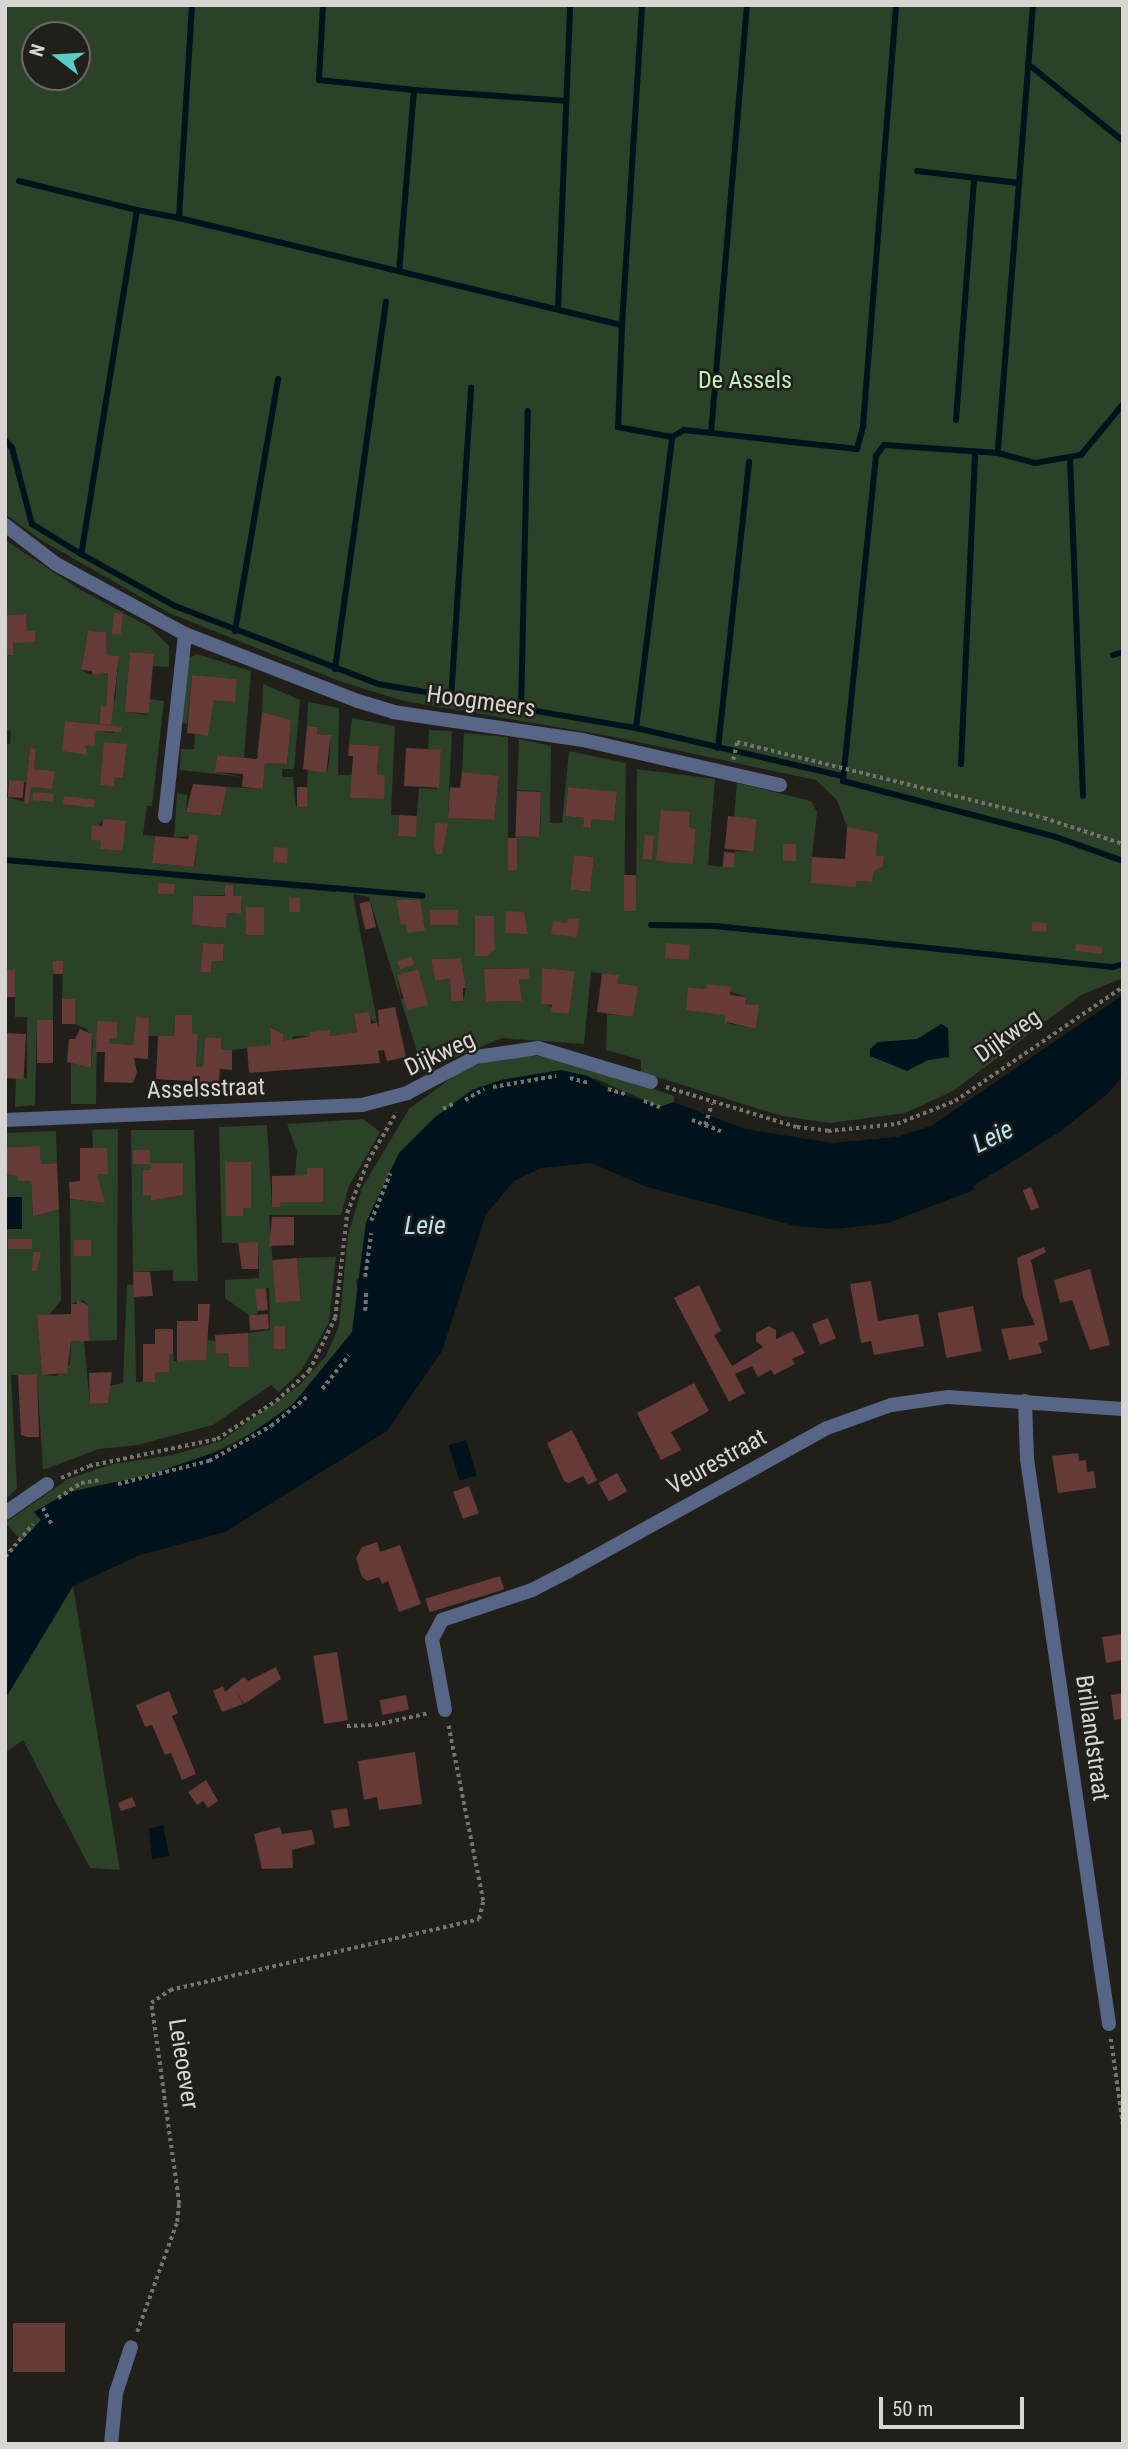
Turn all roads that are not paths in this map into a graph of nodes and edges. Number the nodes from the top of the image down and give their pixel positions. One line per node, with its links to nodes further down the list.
1 (5, 525): 2 (street, Hoogmeers)
2 (185, 634): 3 (street, Hoogmeers); 4 (street)
3 (780, 785)
4 (165, 816)
5 (651, 1082): 6 (street, Dijkweg)
6 (407, 1093): 7 (street, Asselsstraat)
7 (5, 1120)
8 (1025, 1401): 9 (street, Veurestraat); 12 (street, Veurestraat); 13 (street, Brillandstraat)
9 (1123, 1409)
10 (47, 1484): 11 (street)
11 (5, 1513)
12 (445, 1710)
13 (1109, 2024)
14 (131, 2347): 15 (street)
15 (111, 2444)

